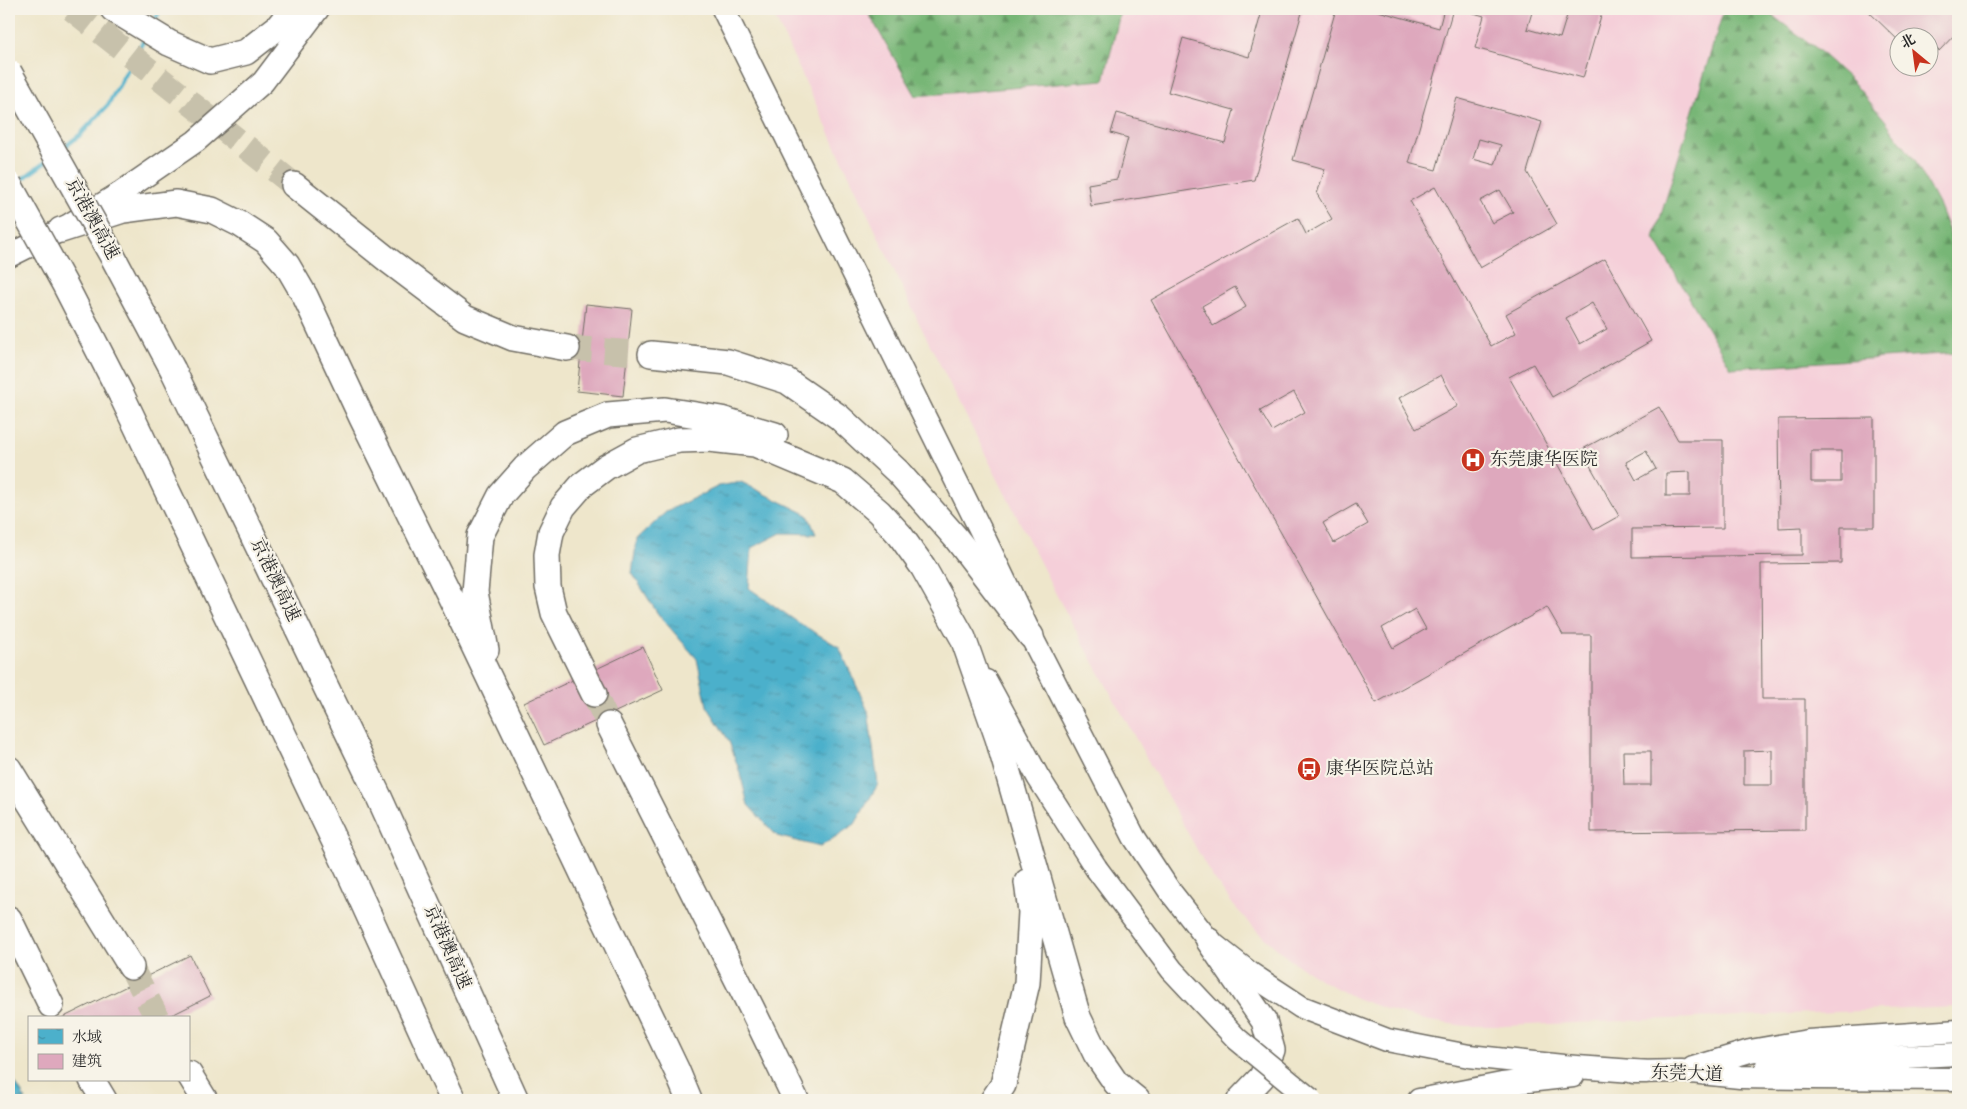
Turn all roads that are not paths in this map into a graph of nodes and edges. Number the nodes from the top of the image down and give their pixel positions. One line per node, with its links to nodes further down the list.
1 (113, 9): 2 (highway)
2 (293, 9)
3 (318, 9): 8 (highway)
4 (723, 9): 13 (highway)
5 (9, 72): 34 (highway, 京港澳高速, bridge)
6 (9, 184): 33 (highway, bridge)
7 (294, 185): 10 (highway)
8 (61, 230): 9 (highway); 17 (highway)
9 (9, 256)
10 (567, 348)
11 (651, 354): 13 (highway)
12 (842, 481): 14 (highway); 15 (highway); 17 (highway)
13 (1031, 636): 21 (highway)
14 (964, 638): 19 (highway); 40 (highway, bridge)
15 (594, 694)
16 (608, 725): 36 (highway)
17 (512, 728): 35 (highway)
18 (9, 769): 22 (highway)
19 (1020, 815): 37 (highway); 38 (highway)
20 (9, 920): 23 (highway)
21 (1210, 941): 27 (highway); 39 (highway)
22 (131, 967)
23 (51, 1005)
24 (1958, 1031): 26 (highway)
25 (1958, 1054): 26 (highway)
26 (1682, 1071): 27 (highway, 东莞大道); 29 (highway, 东莞大道)
27 (1647, 1072): 41 (highway, 东莞大道)
28 (190, 1076): 32 (highway)
29 (1958, 1079)
30 (93, 1082): 31 (highway)
31 (104, 1100)
32 (205, 1100)
33 (453, 1100)
34 (516, 1100)
35 (688, 1100)
36 (796, 1100)
37 (993, 1100)
38 (1137, 1100)
39 (1240, 1100)
40 (1312, 1100)
41 (1419, 1100)

